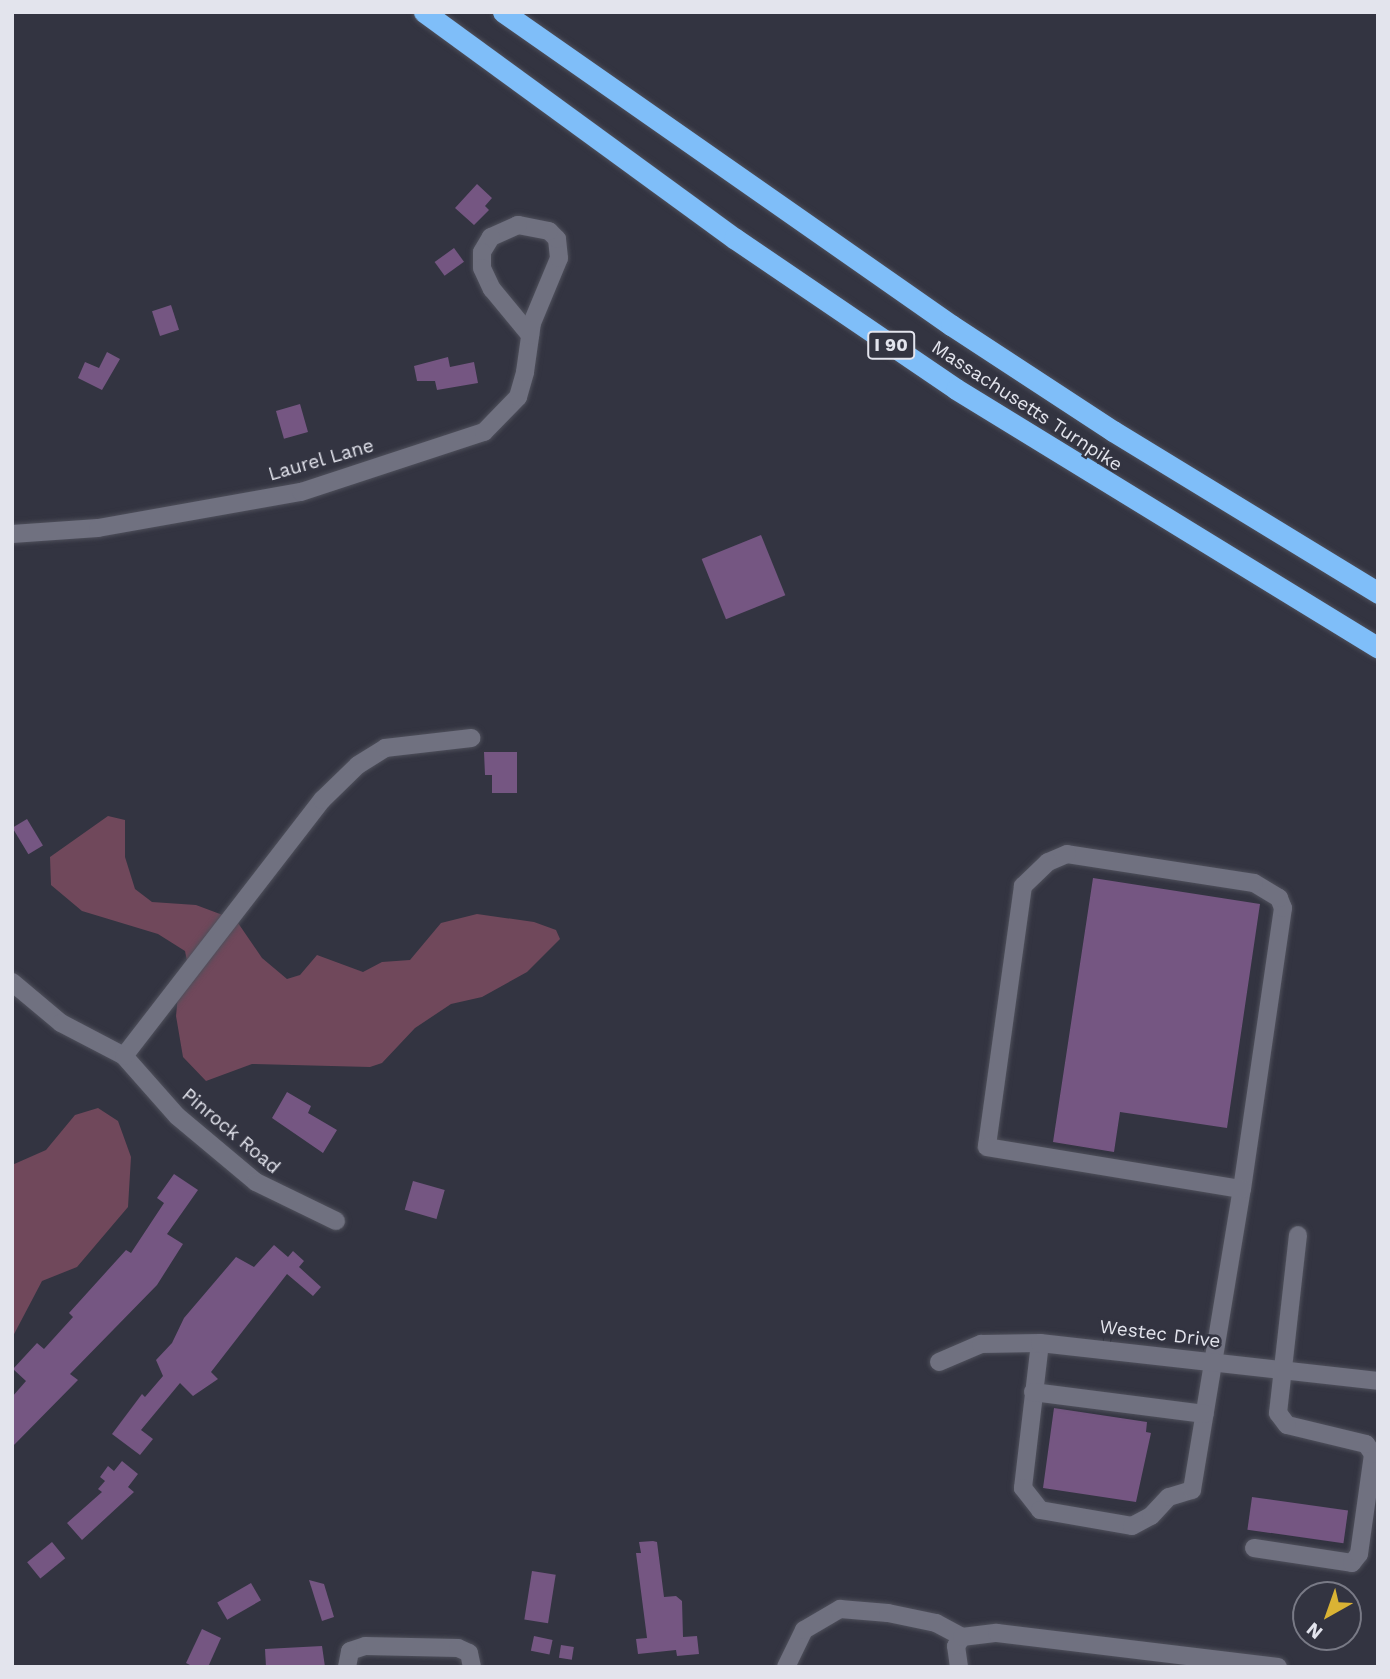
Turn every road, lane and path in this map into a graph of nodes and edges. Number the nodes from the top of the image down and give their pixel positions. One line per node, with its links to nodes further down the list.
1 (424, 12): 6 (highway, Massachusetts Turnpike / I 90)
2 (503, 12): 5 (highway, Massachusetts Turnpike / I 90)
3 (530, 335): 3 (street, Laurel Lane); 4 (street, Laurel Lane)
4 (12, 534)
5 (1378, 593)
6 (1378, 648)
7 (471, 738): 9 (street)
8 (12, 982): 9 (street, Pinrock Road)
9 (124, 1056): 11 (street, Pinrock Road)
10 (1242, 1189): 10 (street); 15 (street)
11 (336, 1220)
12 (1298, 1235): 16 (street)
13 (1040, 1343): 14 (street, Westec Drive); 15 (street, Westec Drive); 18 (street)
14 (939, 1362)
15 (1215, 1362): 16 (street, Westec Drive); 19 (street)
16 (1283, 1370): 17 (street, Westec Drive); 20 (street)
17 (1378, 1381)
18 (1033, 1392): 19 (street); 19 (street)
19 (1205, 1414)
20 (1254, 1548)
21 (962, 1637): 24 (street); 25 (street); 26 (street)
22 (347, 1667): 23 (street)
23 (472, 1667)
24 (786, 1667)
25 (959, 1667)
26 (1278, 1667)

